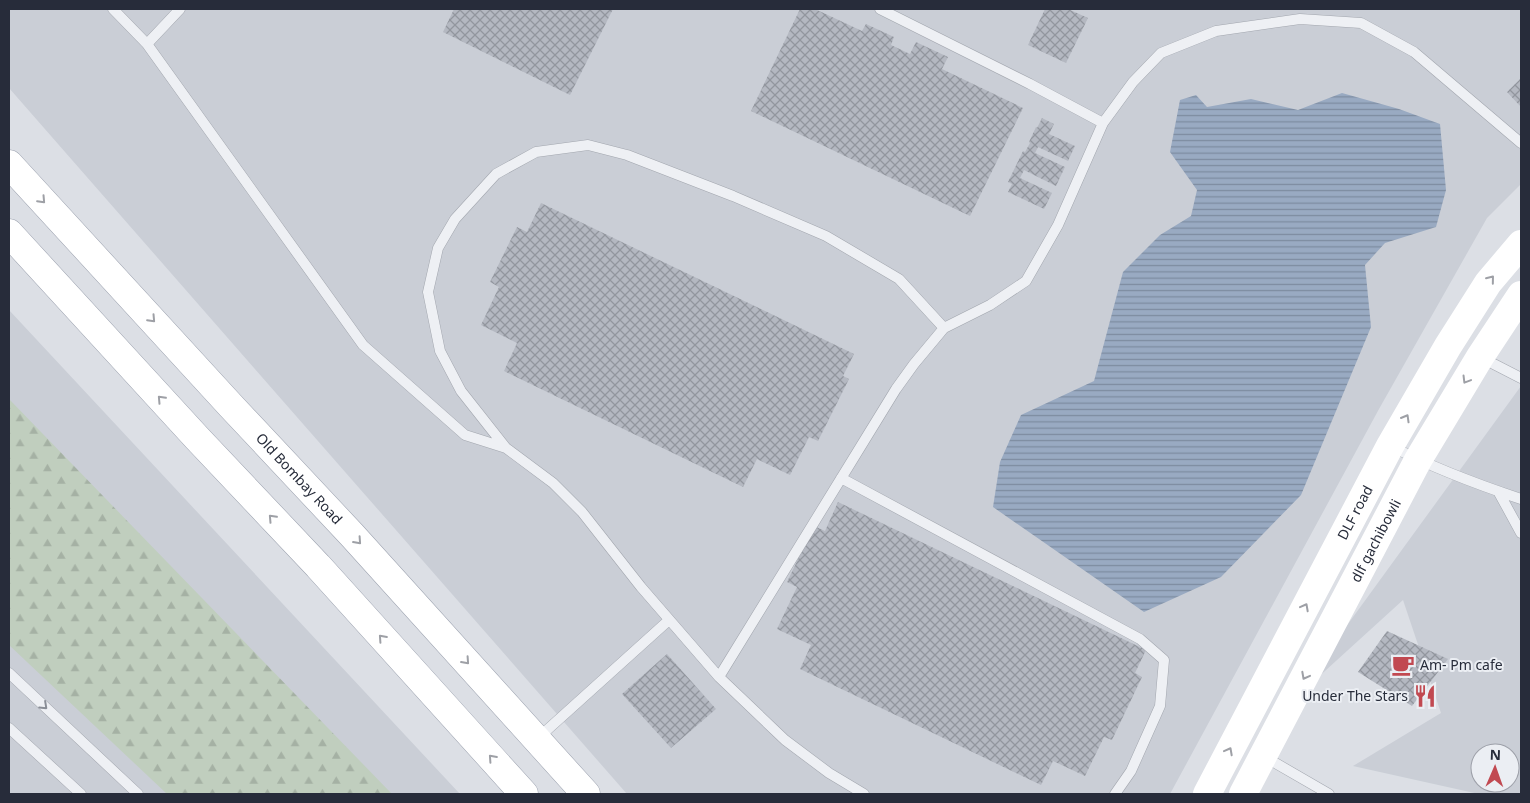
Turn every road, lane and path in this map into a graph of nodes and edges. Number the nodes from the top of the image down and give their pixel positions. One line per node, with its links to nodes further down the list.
1 (113, 9): 4 (lane)
2 (180, 9): 4 (lane)
3 (880, 9): 5 (lane)
4 (147, 44): 15 (lane)
5 (1103, 123): 6 (lane); 11 (lane)
6 (1521, 143)
7 (9, 164): 25 (main road, Old Bombay Road, one-way to 25)
8 (9, 233): 29 (main road, one-way to 8)
9 (1521, 244): 14 (main road, DLF road, one-way to 9)
10 (1521, 295): 12 (main road, dlf gachibowli)
11 (944, 328): 15 (lane); 17 (lane)
12 (1480, 357): 13 (lane); 16 (main road, dlf gachibowli, one-way to 16)
13 (1521, 378)
14 (1390, 446): 16 (lane); 33 (main road, DLF road, one-way to 14)
15 (506, 448): 21 (lane)
16 (1418, 460): 18 (lane); 26 (main road, dlf gachibowli, one-way to 26)
17 (841, 478): 23 (lane); 32 (lane)
18 (1498, 491): 19 (lane); 20 (lane)
19 (1521, 499)
20 (1521, 533)
21 (669, 620): 23 (lane); 25 (lane)
22 (9, 673): 28 (lane, one-way to 28)
23 (719, 677): 31 (lane)
24 (9, 728): 27 (lane)
25 (536, 739): 30 (main road, Old Bombay Road)
26 (1263, 756): 34 (main road, dlf gachibowli); 35 (lane)
27 (81, 794)
28 (138, 794)
29 (524, 794)
30 (586, 794)
31 (864, 794)
32 (1115, 794)
33 (1207, 794)
34 (1243, 794)
35 (1329, 794)

